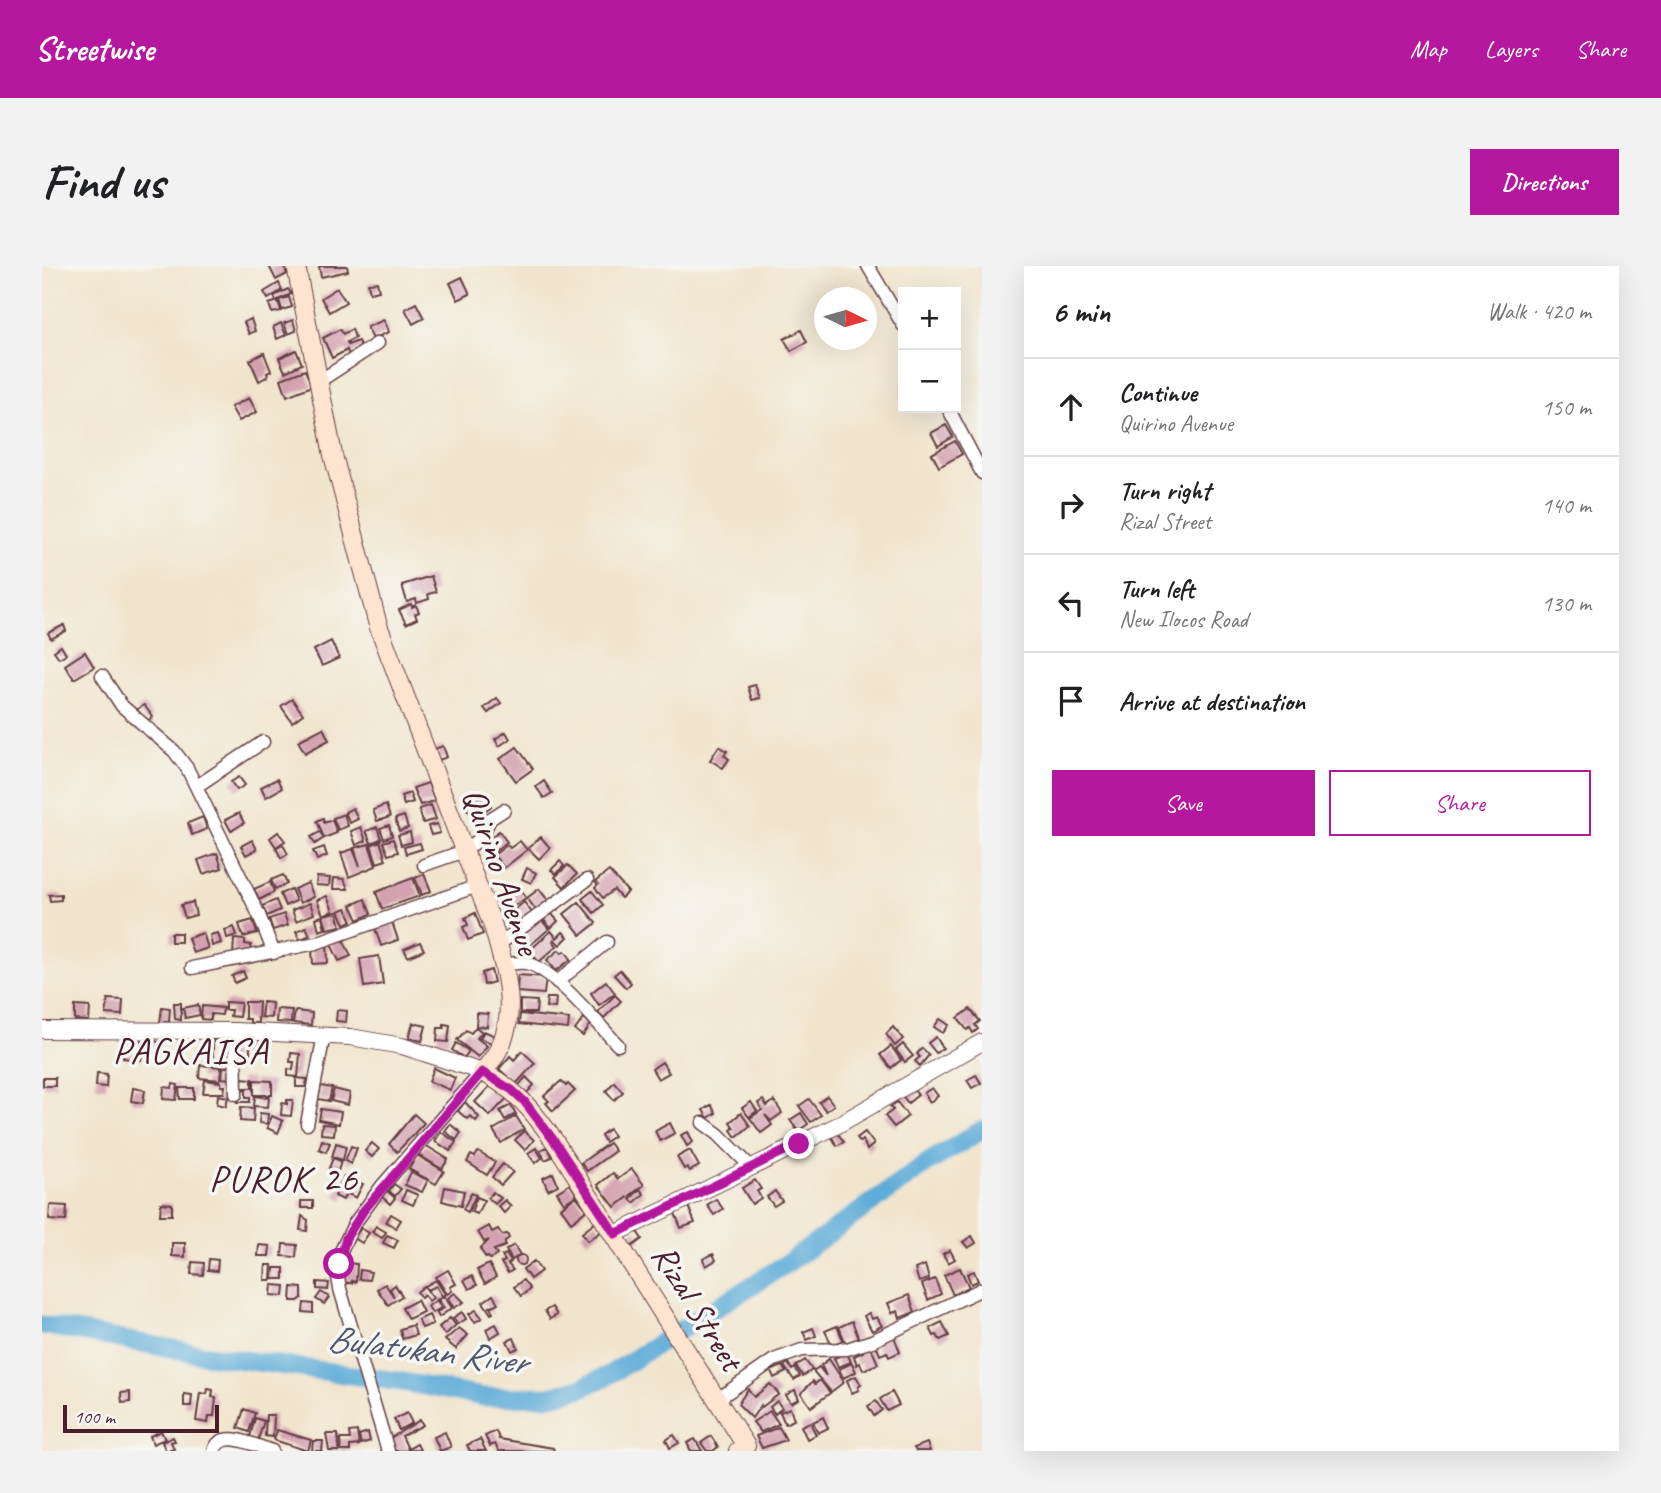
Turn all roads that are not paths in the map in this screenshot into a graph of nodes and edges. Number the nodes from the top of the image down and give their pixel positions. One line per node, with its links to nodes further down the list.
1 (296, 266): 5 (main road, Quirino Avenue)
2 (868, 266): 3 (street)
3 (898, 317)
4 (378, 343): 5 (street)
5 (318, 382): 12 (main road, Quirino Avenue)
6 (951, 413): 7 (street)
7 (982, 473)
8 (102, 676): 10 (street)
9 (263, 742): 10 (street)
10 (197, 786): 18 (street)
11 (504, 810): 12 (street)
12 (464, 850): 13 (street); 15 (main road, Quirino Avenue)
13 (424, 865)
14 (587, 880): 17 (street)
15 (477, 886): 17 (main road, Quirino Avenue); 18 (street)
16 (607, 942): 21 (street)
17 (499, 945): 19 (main road, Quirino Avenue)
18 (274, 953): 20 (street)
19 (504, 965): 21 (street); 27 (main road, Quirino Avenue)
20 (192, 968)
21 (557, 982): 26 (street)
22 (42, 1030): 23 (street)
23 (234, 1031): 24 (street); 28 (street)
24 (324, 1035): 27 (street); 29 (street)
25 (982, 1042): 31 (street)
26 (618, 1045)
27 (482, 1072): 32 (main road, Rizal Street); 38 (street, Quirino Avenue)
28 (236, 1094)
29 (307, 1124)
30 (704, 1124): 31 (street)
31 (751, 1167): 32 (street)
32 (615, 1234): 34 (main road, Rizal Street)
33 (982, 1289): 34 (street)
34 (718, 1399): 35 (main road, Rizal Street)
35 (745, 1449)
36 (214, 1451): 37 (street)
37 (272, 1451)
38 (388, 1451)

